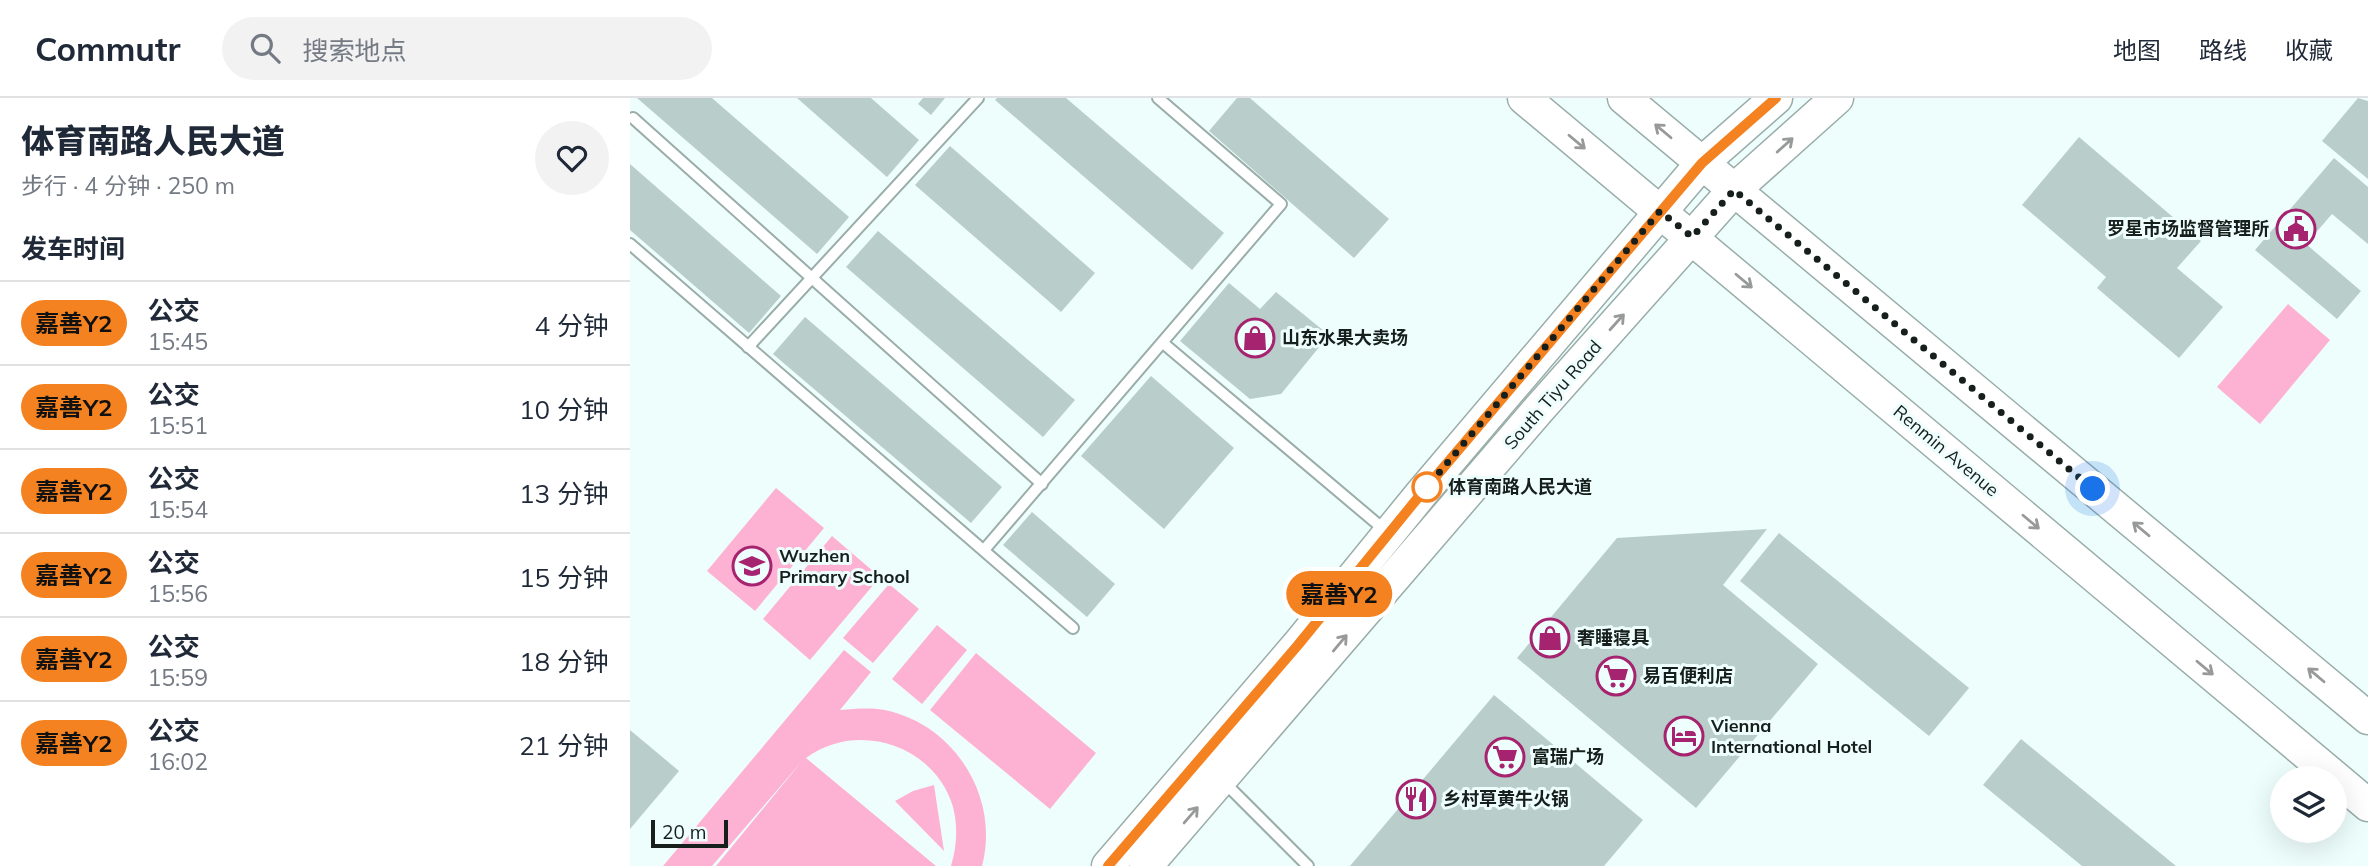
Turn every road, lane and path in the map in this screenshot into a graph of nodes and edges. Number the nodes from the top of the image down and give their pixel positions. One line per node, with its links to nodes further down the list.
1 (978, 98): 13 (lane)
2 (1158, 98): 14 (lane)
3 (1524, 98): 10 (main road, Renmin Avenue, one-way to 10)
4 (1624, 98): 8 (main road, one-way to 4)
5 (1776, 98): 8 (main road, South Tiyu Road)
6 (1837, 98): 9 (main road, South Tiyu Road, one-way to 6)
7 (633, 118): 13 (lane)
8 (1702, 163): 9 (main road); 10 (main road, South Tiyu Road)
9 (1734, 190): 11 (main road, South Tiyu Road); 20 (main road, one-way to 9)
10 (1660, 211): 11 (main road, Renmin Avenue); 17 (main road, South Tiyu Road)
11 (1692, 237): 21 (main road, South Tiyu Road, one-way to 11); 22 (main road, Renmin Avenue, one-way to 22)
12 (630, 244): 15 (lane)
13 (813, 279): 15 (lane); 16 (lane)
14 (1163, 343): 16 (lane); 17 (lane)
15 (748, 347): 18 (lane)
16 (1042, 484): 18 (lane)
17 (1389, 534): 23 (main road, South Tiyu Road)
18 (984, 550): 19 (lane)
19 (1073, 628)
20 (2368, 718)
21 (1221, 779): 24 (main road, South Tiyu Road, one-way to 21); 25 (lane)
22 (2368, 805)
23 (1108, 866)
24 (1146, 866)
25 (1308, 866)

